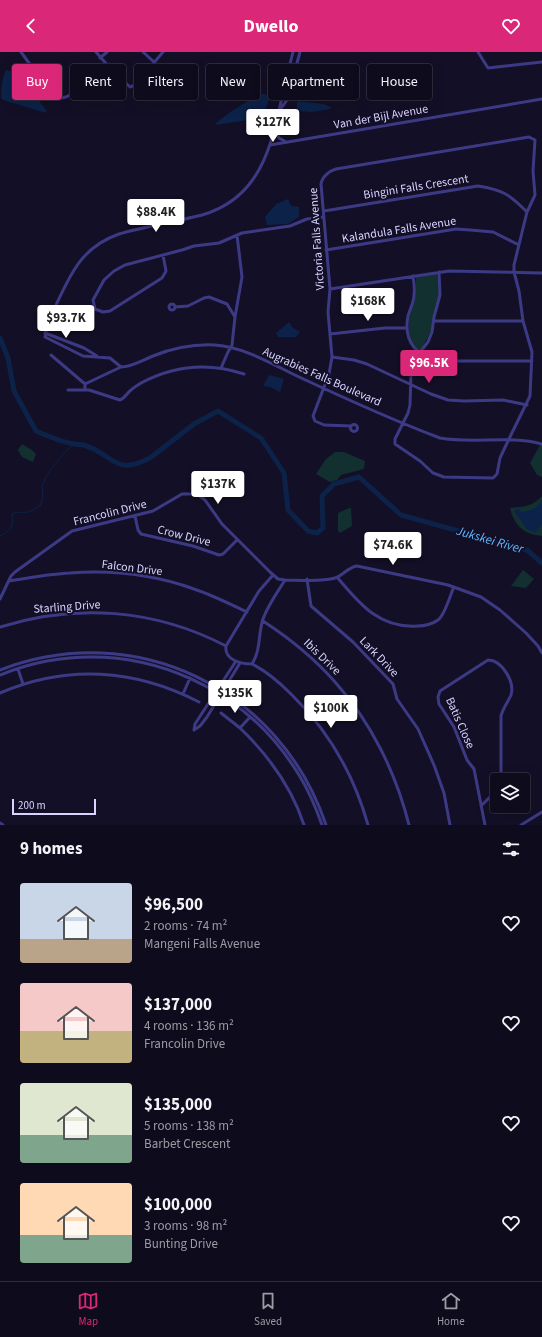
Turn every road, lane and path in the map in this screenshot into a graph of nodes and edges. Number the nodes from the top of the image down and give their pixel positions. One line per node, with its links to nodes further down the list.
1 (22, 52): 16 (street)
2 (96, 52): 9 (street)
3 (107, 52): 9 (street)
4 (143, 52): 10 (street)
5 (163, 52): 10 (street)
6 (293, 52): 13 (street)
7 (300, 52): 14 (street)
8 (478, 52): 11 (street)
9 (100, 58): 12 (street)
10 (154, 62): 15 (street)
11 (542, 62)
12 (106, 64)
13 (290, 64)
14 (297, 64)
15 (126, 84)
16 (70, 95)
17 (542, 99): 22 (street, Van der Bijl Avenue)
18 (282, 100): 20 (street)
19 (287, 100): 20 (street)
20 (280, 111): 21 (street)
21 (274, 130): 22 (street); 23 (street)
22 (287, 142): 23 (street, Van der Bijl Avenue)
23 (270, 145): 42 (street)
24 (324, 211): 25 (street, Bingini Falls Crescent); 25 (street, Victoria Falls Avenue); 26 (street, Victoria Falls Avenue)
25 (527, 212): 28 (street)
26 (324, 217): 27 (street); 29 (street, Victoria Falls Avenue)
27 (237, 235): 30 (street); 37 (street)
28 (519, 245): 29 (street, Kalandula Falls Avenue); 32 (street)
29 (326, 250): 35 (street, Victoria Falls Avenue)
30 (163, 255): 30 (street)
31 (439, 272): 32 (street); 34 (street); 38 (street)
32 (514, 272): 33 (street); 39 (street)
33 (542, 273)
34 (413, 276): 35 (street); 40 (street)
35 (330, 289): 41 (street, Victoria Falls Avenue)
36 (175, 307): 37 (street)
37 (235, 316): 44 (street)
38 (434, 321): 39 (street); 46 (street)
39 (523, 321): 50 (street)
40 (408, 328): 41 (street); 46 (street)
41 (330, 334): 49 (street, Victoria Falls Avenue)
42 (45, 335): 43 (street); 45 (street)
43 (77, 346): 45 (street); 48 (street)
44 (231, 347): 51 (street, Augrabies Falls Boulevard); 52 (street); 56 (street, Augrabies Falls Boulevard)
45 (74, 351): 48 (street)
46 (420, 354): 50 (street); 55 (street)
47 (51, 355): 54 (street)
48 (97, 356): 51 (street)
49 (332, 357): 55 (street); 56 (street, Victoria Falls Avenue)
50 (532, 361): 59 (street)
51 (121, 367): 54 (street, Augrabies Falls Boulevard)
52 (221, 368): 53 (street); 58 (street)
53 (244, 374)
54 (86, 384): 58 (street)
55 (410, 384): 59 (street); 60 (street)
56 (323, 388): 60 (street, Augrabies Falls Boulevard); 61 (street, Victoria Falls Avenue)
57 (68, 390): 58 (street)
58 (84, 390)
59 (527, 405): 62 (street)
60 (403, 423): 62 (street, Augrabies Falls Boulevard); 62 (street)
61 (350, 426)
62 (508, 441): 63 (street, Augrabies Falls Boulevard)
63 (542, 444)
64 (135, 516): 65 (street, Crow Drive); 65 (street, Francolin Drive); 70 (street, Francolin Drive)
65 (237, 540): 66 (street, Francolin Drive)
66 (273, 575): 69 (street, Francolin Drive); 73 (street)
67 (337, 577): 68 (street, Francolin Drive); 71 (street, Francolin Drive); 71 (street)
68 (307, 579): 69 (street, Francolin Drive); 113 (street, Lark Drive)
69 (285, 580): 74 (street)
70 (9, 581): 72 (street, Francolin Drive); 73 (street, Falcon Drive)
71 (454, 586): 78 (street, Francolin Drive)
72 (0, 599)
73 (247, 612): 76 (street)
74 (263, 620): 86 (street); 112 (street, Ibis Drive)
75 (0, 627): 76 (street, Starling Drive)
76 (226, 646): 85 (street)
77 (99, 653): 79 (street); 80 (street); 82 (street)
78 (542, 653)
79 (68, 654): 81 (street); 83 (street)
80 (98, 657): 81 (street); 84 (street)
81 (68, 658): 87 (street)
82 (137, 658): 84 (street); 89 (street)
83 (26, 662): 87 (street); 90 (street)
84 (137, 662): 89 (street)
85 (238, 662): 86 (street); 94 (street); 95 (street)
86 (252, 664): 111 (street)
87 (27, 666): 88 (street)
88 (18, 669): 91 (street); 93 (street)
89 (175, 669): 92 (street); 94 (street)
90 (0, 670)
91 (0, 675)
92 (190, 678): 94 (street); 97 (street)
93 (23, 684): 96 (street); 97 (street)
94 (217, 690): 95 (street); 95 (street)
95 (221, 692): 100 (street); 101 (street)
96 (0, 693)
97 (183, 694): 98 (street)
98 (199, 702)
99 (221, 713): 102 (street)
100 (250, 717): 101 (street); 102 (street)
101 (263, 727): 108 (street)
102 (240, 728): 110 (street)
103 (501, 773): 105 (street, Batis Close)
104 (490, 797): 105 (street)
105 (481, 806): 114 (street, Batis Close)
106 (542, 812): 115 (street)
107 (0, 823): 109 (street)
108 (323, 824)
109 (3, 825)
110 (304, 825)
111 (368, 825)
112 (409, 825)
113 (450, 825)
114 (485, 825)
115 (521, 825)

